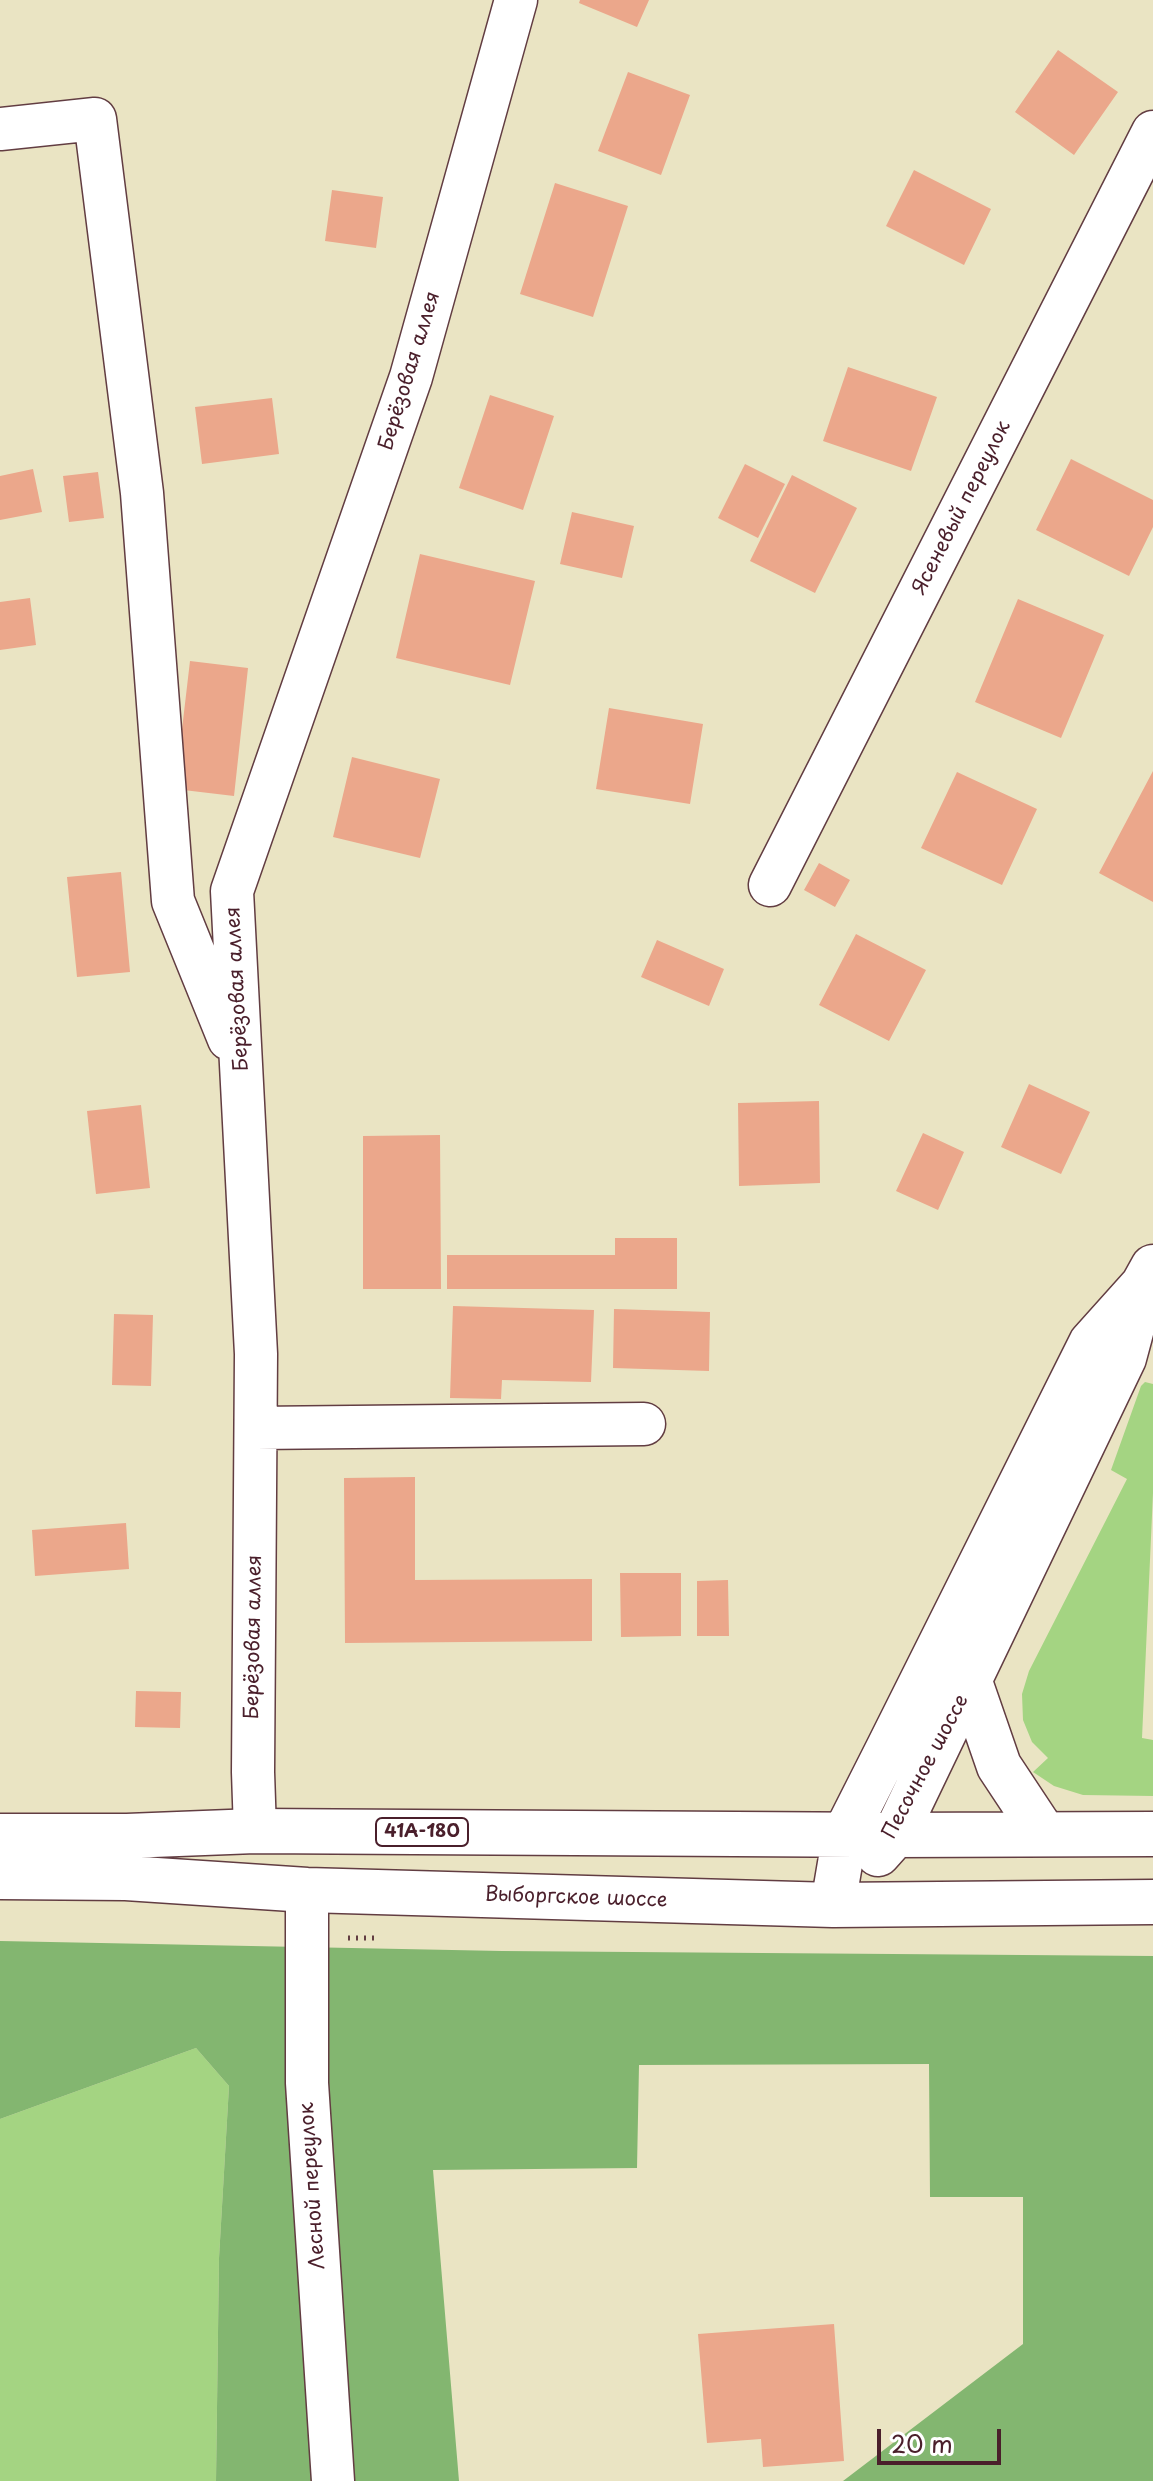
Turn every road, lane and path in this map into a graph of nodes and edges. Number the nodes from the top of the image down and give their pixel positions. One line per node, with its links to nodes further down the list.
1 (516, 0): 5 (street, Берёзовая аллея)
2 (0, 129): 5 (street)
3 (1153, 132): 4 (street, Ясеневый переулок)
4 (770, 885)
5 (242, 1071): 8 (street, Берёзовая аллея)
6 (1148, 1276): 9 (main road, Песочное шоссе); 11 (main road, Песочное шоссе)
7 (644, 1424): 8 (street)
8 (256, 1428): 10 (street, Берёзовая аллея)
9 (970, 1682): 12 (main road); 14 (main road, Песочное шоссе)
10 (255, 1831): 11 (main road, 41А-180); 15 (main road, 41А-180)
11 (845, 1834): 14 (main road, 41А-180); 19 (main road, Песочное шоссе)
12 (1044, 1834): 13 (main road, 41А-180); 14 (main road, 41А-180)
13 (1153, 1834)
14 (895, 1835): 19 (main road, Песочное шоссе)
15 (0, 1836)
16 (0, 1877): 17 (main road, Выборгское шоссе)
17 (307, 1890): 19 (main road, Выборгское шоссе); 20 (street, Лесной переулок)
18 (1153, 1902): 19 (main road, Выборгское шоссе)
19 (833, 1905)
20 (333, 2481)

